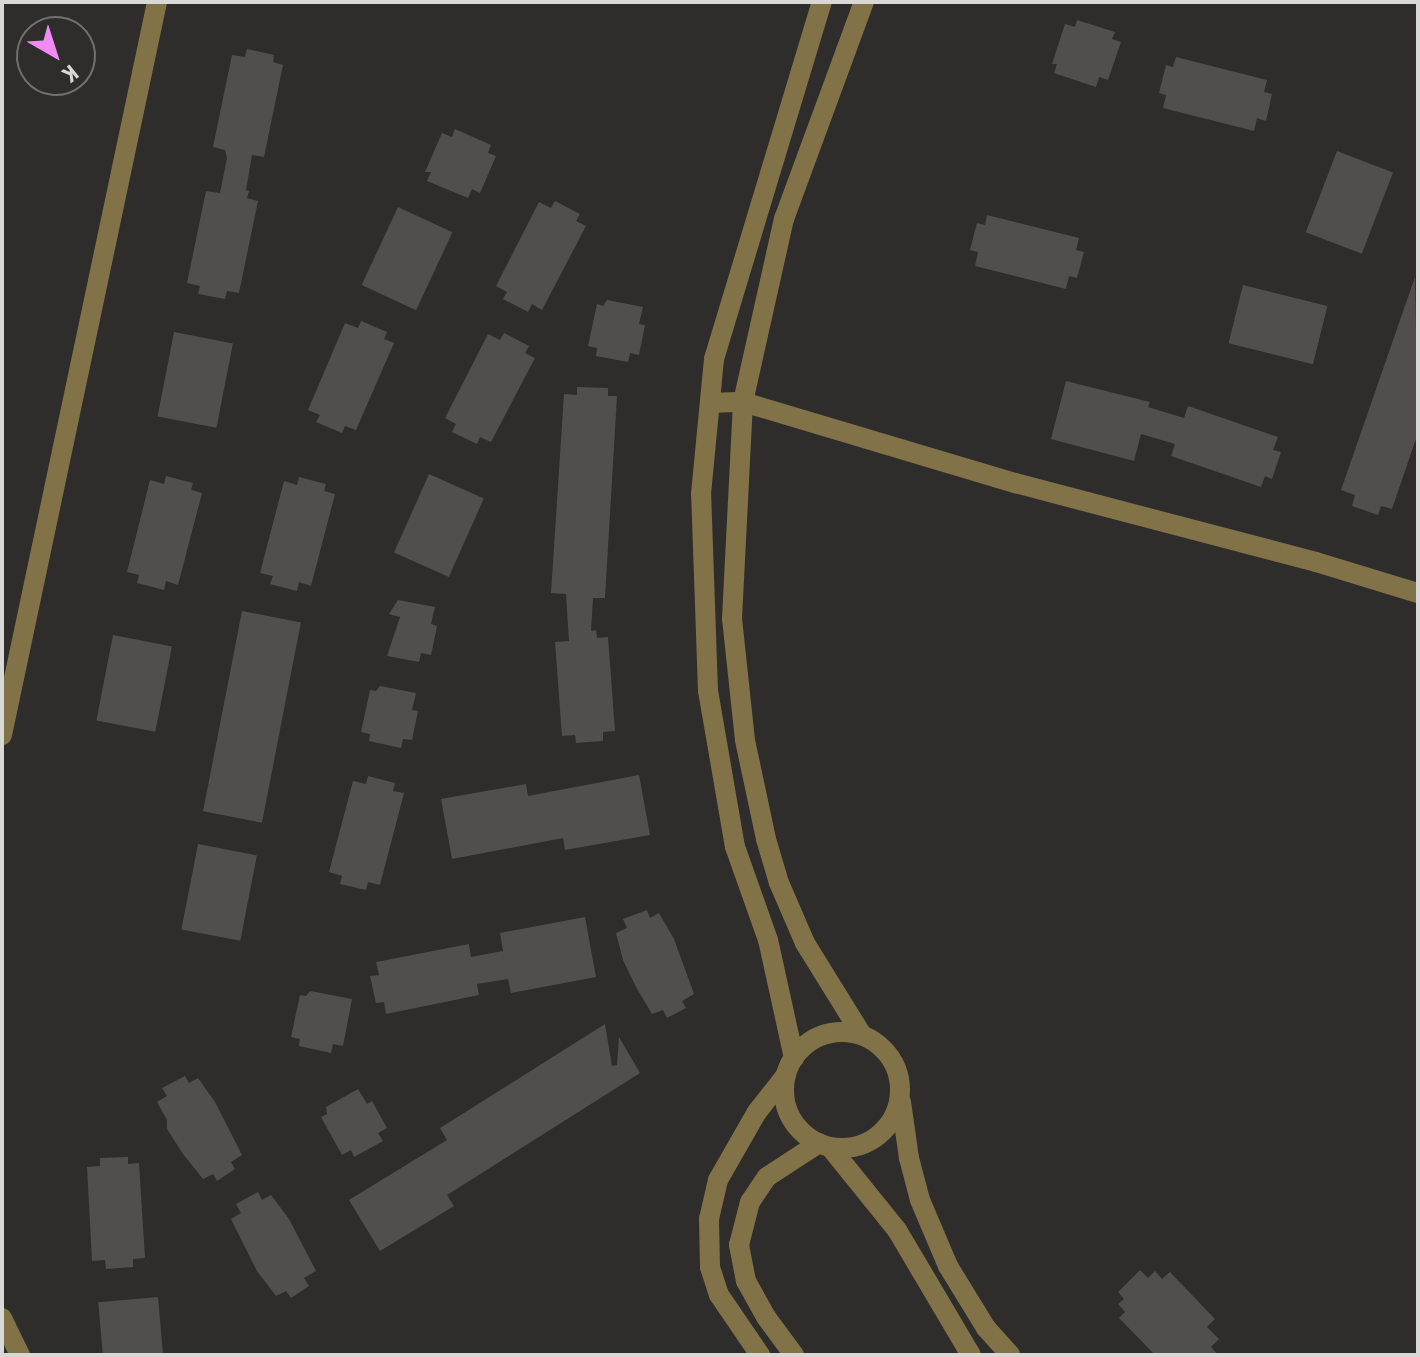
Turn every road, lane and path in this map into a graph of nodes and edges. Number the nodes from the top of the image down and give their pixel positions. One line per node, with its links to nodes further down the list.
1 (157, 2): 7 (street)
2 (822, 2): 5 (street)
3 (864, 2): 4 (street)
4 (743, 402): 5 (street); 6 (street); 8 (street)
5 (710, 403): 9 (street)
6 (1418, 593)
7 (2, 735)
8 (862, 1035): 9 (street); 10 (street)
9 (790, 1066): 11 (street); 14 (street)
10 (901, 1097): 11 (street); 17 (street)
11 (824, 1145): 15 (street); 16 (street)
12 (2, 1318): 13 (street)
13 (20, 1355)
14 (760, 1355)
15 (794, 1355)
16 (971, 1355)
17 (1010, 1355)

